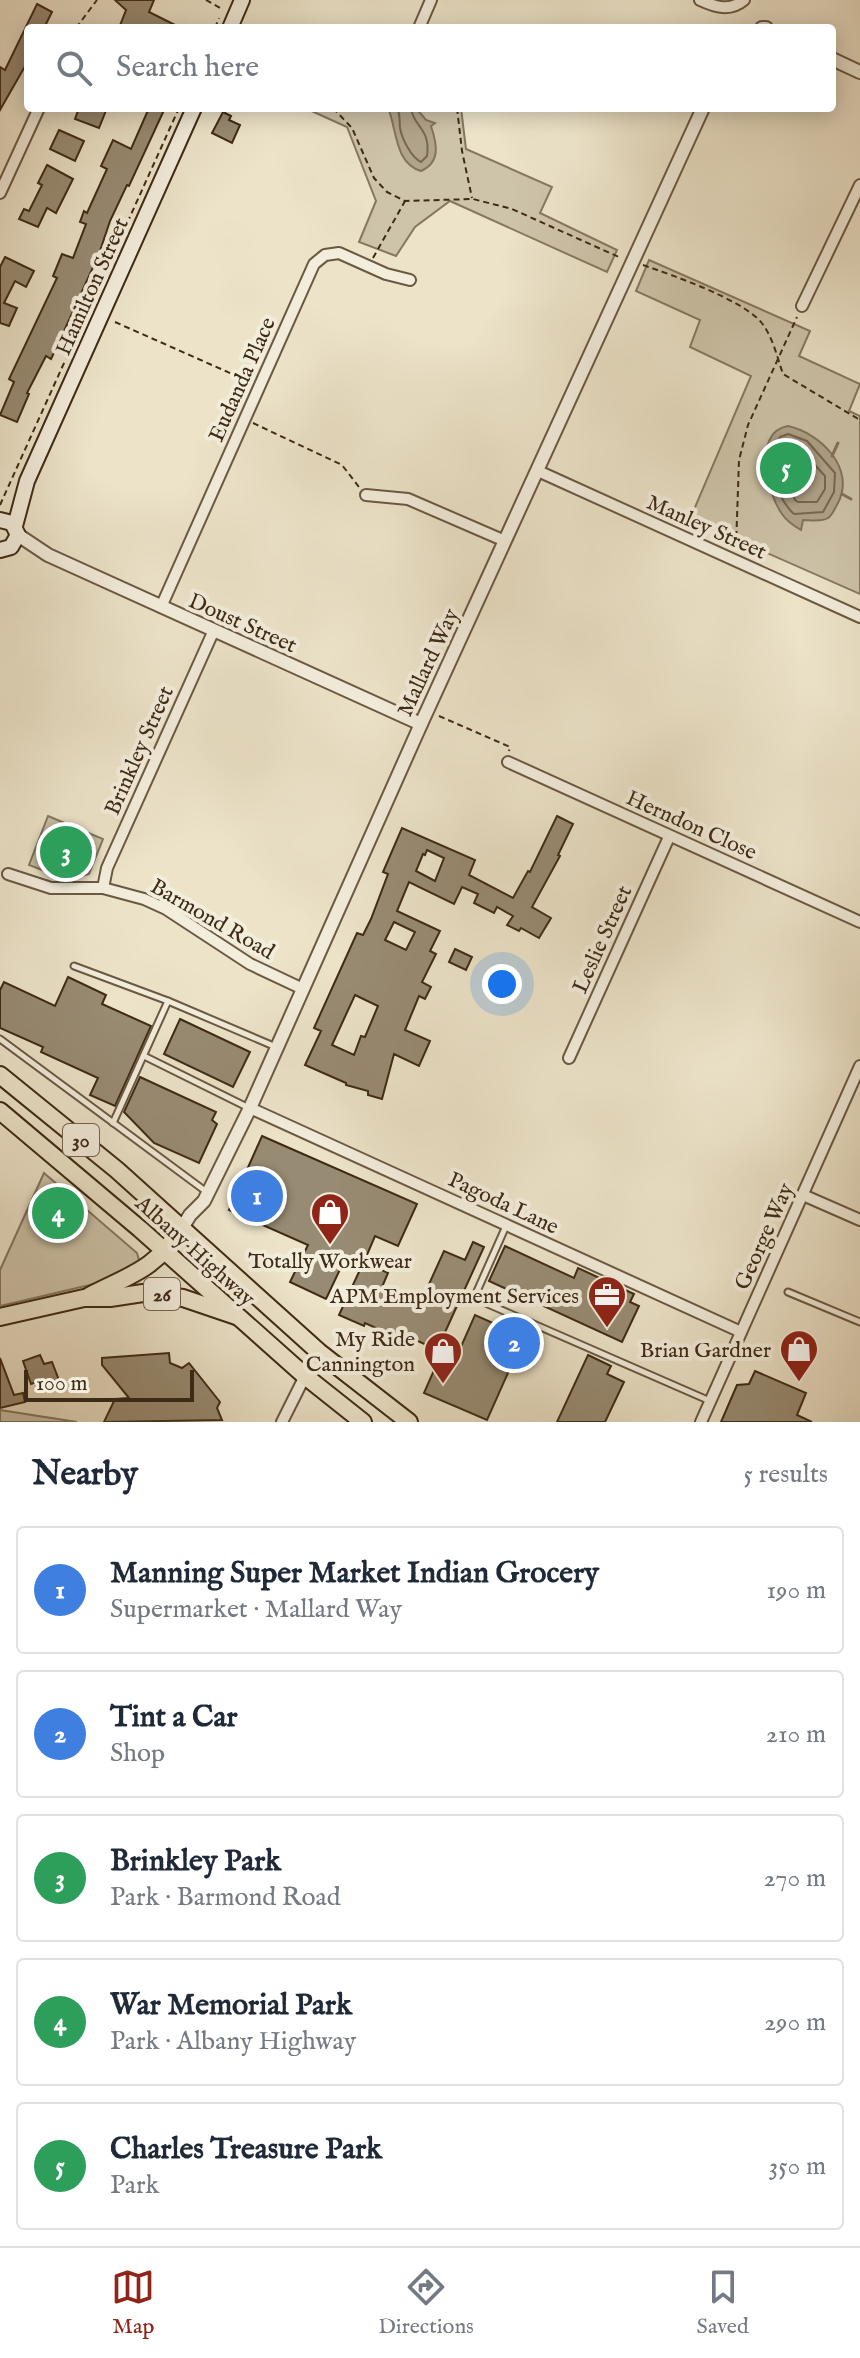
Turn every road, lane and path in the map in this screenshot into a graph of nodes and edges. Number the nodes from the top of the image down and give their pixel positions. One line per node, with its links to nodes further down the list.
1 (97, 0): 7 (path)
2 (206, 0): 8 (path)
3 (242, 0): 8 (main road)
4 (431, 0): 9 (street)
5 (700, 0): 6 (street)
6 (744, 0)
7 (79, 24)
8 (232, 24)
9 (421, 24)
10 (836, 61): 11 (street)
11 (860, 72)
12 (37, 112): 19 (street)
13 (177, 112): 33 (path)
14 (192, 112): 26 (main road, Hamilton Street)
15 (338, 112): 21 (path)
16 (457, 112): 20 (path)
17 (701, 112): 22 (street, Mallard Way)
18 (860, 185): 25 (street)
19 (0, 193)
20 (473, 199): 21 (path); 22 (path)
21 (405, 201): 23 (path)
22 (631, 261): 27 (path); 31 (street, Mallard Way)
23 (369, 266): 24 (street, Eudanda Place); 28 (street, Eudanda Place)
24 (410, 280)
25 (802, 306): 27 (path)
26 (101, 316): 28 (path); 34 (main road, Hamilton Street)
27 (778, 360): 30 (path); 36 (path)
28 (260, 387): 29 (street, Eudanda Place)
29 (245, 419): 32 (path); 37 (street, Eudanda Place)
30 (860, 420)
31 (538, 471): 35 (street, Mallard Way); 36 (street, Manley Street)
32 (366, 495): 35 (street)
33 (0, 505)
34 (6, 538): 37 (street, Doust Street)
35 (505, 541): 40 (street, Mallard Way)
36 (730, 558): 38 (street, Manley Street)
37 (161, 607): 39 (street, Doust Street)
38 (860, 617)
39 (214, 630): 41 (street, Doust Street); 45 (street, Brinkley Street)
40 (427, 710): 41 (street, Mallard Way); 42 (path)
41 (421, 724): 48 (street, Mallard Way)
42 (508, 762): 43 (street, Herndon Close)
43 (669, 837): 46 (street, Herndon Close); 53 (street, Leslie Street)
44 (8, 874): 45 (street, Barmond Road)
45 (103, 888): 48 (street, Barmond Road)
46 (860, 922)
47 (74, 966): 49 (lane)
48 (303, 989): 51 (street, Mallard Way)
49 (168, 1001): 51 (lane); 52 (lane)
50 (0, 1039): 58 (lane)
51 (277, 1048): 56 (street, Mallard Way)
52 (144, 1056): 56 (lane); 58 (lane)
53 (569, 1058)
54 (860, 1066): 59 (street, George Way)
55 (0, 1075): 63 (main road, Albany Highway / 30)
56 (250, 1108): 60 (street, Mallard Way); 62 (street, Pagoda Lane)
57 (0, 1111): 64 (main road, Albany Highway / 30)
58 (113, 1123): 60 (lane)
59 (803, 1195): 61 (street); 70 (street, George Way)
60 (206, 1197): 63 (street, Mallard Way)
61 (860, 1220)
62 (506, 1225): 70 (street, Pagoda Lane); 72 (lane)
63 (182, 1228): 64 (main road, 26); 75 (main road, Albany Highway / 30)
64 (166, 1252): 66 (main road, 26); 67 (main road, Albany Highway / 30)
65 (788, 1292): 69 (lane)
66 (84, 1298): 67 (main road, 26); 68 (main road, 26)
67 (236, 1316): 71 (main road, Albany Highway / 30)
68 (0, 1317)
69 (860, 1322)
70 (741, 1332): 72 (street, George Way)
71 (305, 1376): 73 (street); 74 (main road, Albany Highway / 30)
72 (710, 1401): 76 (street, George Way)
73 (282, 1422)
74 (363, 1422)
75 (409, 1422)
76 (701, 1422)

